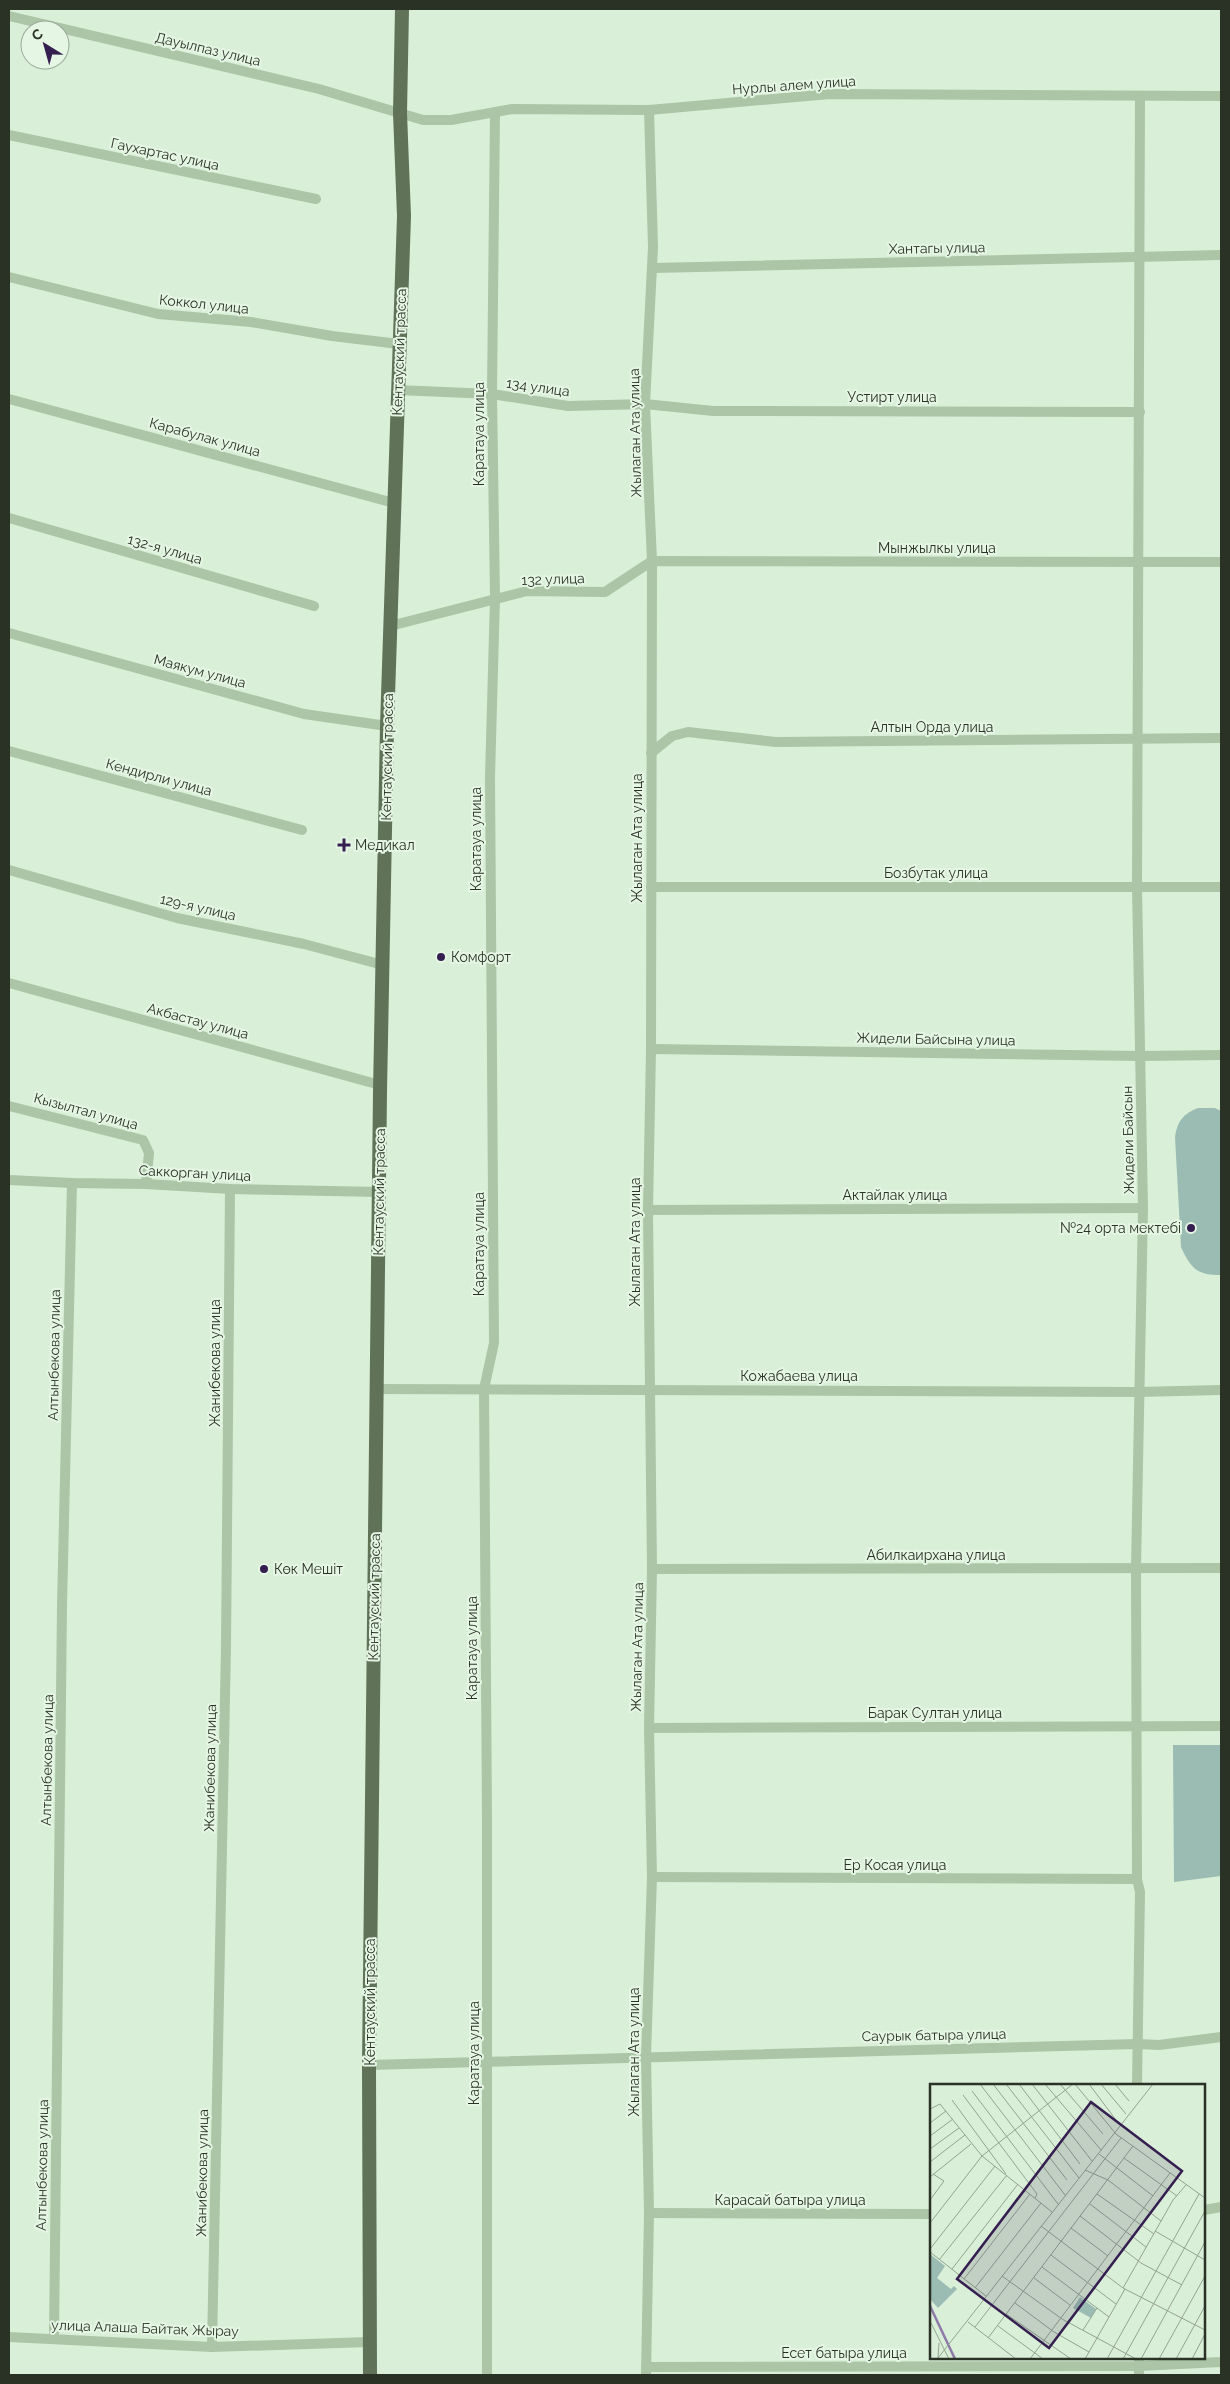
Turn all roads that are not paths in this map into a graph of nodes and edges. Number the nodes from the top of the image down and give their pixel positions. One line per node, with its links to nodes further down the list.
1 (402, 9): 7 (main road, Кентауский трасса)
2 (9, 16): 7 (street, Дауылпаз улица)
3 (1140, 96): 4 (street, Нурлы алем улица); 5 (street, Нурлы алем улица); 11 (street, Жидели Байсын)
4 (1221, 96)
5 (649, 110): 6 (street, Нурлы алем улица); 12 (street, Жылаган Ата улица)
6 (495, 112): 7 (street, Нурлы алем улица); 16 (street, Каратауа улица)
7 (400, 113): 14 (main road, Кентауский трасса)
8 (9, 135): 9 (street, Гаухартас улица)
9 (316, 199)
10 (1221, 255): 11 (street, Хантагы улица)
11 (1140, 257): 12 (street, Хантагы улица); 19 (street, Жидели Байсын)
12 (653, 268): 18 (street, Жылаган Ата улица)
13 (9, 277): 14 (street, Коккол улица)
14 (399, 344): 15 (main road, Кентауский трасса)
15 (397, 390): 16 (street, 134 улица); 20 (main road, Кентауский трасса)
16 (492, 394): 18 (street, 134 улица); 25 (street, Каратауа улица)
17 (9, 399): 20 (street, Карабулак улица)
18 (646, 404): 19 (street, Устирт улица); 22 (street, Жылаган Ата улица)
19 (1140, 412): 23 (street, Жидели Байсын)
20 (394, 503): 27 (main road, Кентауский трасса)
21 (9, 518): 26 (street, 132-я улица)
22 (652, 561): 23 (street, Мынжылкы улица); 25 (street, 132 улица); 33 (street, Жылаган Ата улица)
23 (1139, 562): 24 (street, Мынжылкы улица); 31 (street, Жидели Байсын)
24 (1221, 562)
25 (495, 598): 27 (street, 132 улица); 53 (street, Каратауа улица)
26 (314, 606)
27 (390, 626): 29 (main road, Кентауский трасса)
28 (9, 633): 29 (street, Маякум улица)
29 (387, 726): 39 (main road, Кентауский трасса)
30 (1221, 738): 31 (street, Алтын Орда улица)
31 (1139, 740): 33 (street, Алтын Орда улица); 37 (street, Жидели Байсын)
32 (9, 751): 34 (street, Кендирли улица)
33 (651, 753): 36 (street, Жылаган Ата улица)
34 (302, 830)
35 (9, 870): 39 (street, 129-я улица)
36 (651, 887): 37 (street, Бозбутак улица); 41 (street, Жылаган Ата улица)
37 (1137, 887): 38 (street, Бозбутак улица); 43 (street, Жидели Байсын)
38 (1221, 887)
39 (383, 965): 44 (main road, Кентауский трасса)
40 (9, 983): 44 (street, Акбастау улица)
41 (651, 1049): 43 (street, Жидели Байсына улица); 52 (street, Жылаган Ата улица)
42 (1221, 1055): 43 (street, Жидели Байсына улица)
43 (1140, 1056): 51 (street, Жидели Байсын)
44 (380, 1086): 50 (main road, Кентауский трасса)
45 (9, 1106): 48 (street, Кызылтал улица)
46 (9, 1180): 47 (street, Саккорган улица)
47 (72, 1183): 48 (street, Саккорган улица); 77 (street, Алтынбекова улица)
48 (146, 1184): 49 (street, Саккорган улица)
49 (230, 1189): 50 (street, Саккорган улица); 79 (street, Жанибекова улица)
50 (379, 1192): 55 (main road, Кентауский трасса)
51 (1144, 1208): 52 (street, Актайлак улица); 57 (street, Жидели Байсын)
52 (648, 1210): 54 (street, Жылаган Ата улица)
53 (484, 1388): 54 (street, Кожабаева улица); 55 (street, Кожабаева улица); 69 (street, Каратауа улица)
54 (649, 1388): 57 (street, Кожабаева улица); 60 (street, Жылаган Ата улица)
55 (376, 1389): 70 (main road, Кентауский трасса)
56 (1221, 1390): 57 (street, Кожабаева улица)
57 (1138, 1392): 58 (street, Жидели Байсын)
58 (1136, 1568): 59 (street, Абилкаирхана улица); 60 (street, Абилкаирхана улица); 61 (street, Жидели Байсын)
59 (1221, 1568)
60 (652, 1570): 63 (street, Жылаган Ата улица)
61 (1137, 1726): 62 (street, Барак Султан улица); 63 (street, Барак Султан улица); 65 (street, Жидели Байсын)
62 (1221, 1726)
63 (649, 1728): 64 (street, Жылаган Ата улица)
64 (652, 1877): 65 (street, Ер Косая улица); 68 (street, Жылаган Ата улица)
65 (1137, 1879): 67 (street, Жидели Байсын)
66 (1221, 2037): 67 (street, Саурык батыра улица)
67 (1138, 2044): 68 (street, Саурык батыра улица); 71 (street, Жидели Байсын)
68 (646, 2056): 69 (street, Саурык батыра улица); 74 (street, Жылаган Ата улица)
69 (488, 2062): 70 (street, Саурык батыра улица); 84 (street, Каратауа улица)
70 (369, 2065): 78 (main road, Кентауский трасса)
71 (1137, 2084)
72 (1221, 2208): 73 (street)
73 (1205, 2210)
74 (649, 2213): 75 (street, Карасай батыра улица); 82 (street, Жылаган Ата улица)
75 (930, 2214)
76 (9, 2337): 77 (street, улица Алаша Байтақ Жырау)
77 (54, 2338): 79 (street, улица Алаша Байтақ Жырау)
78 (370, 2342): 79 (street, улица Алаша Байтақ Жырау); 83 (main road, Кентауский трасса)
79 (212, 2347)
80 (1221, 2362): 81 (street, Есет батыра улица)
81 (1139, 2366): 82 (street, Есет батыра улица)
82 (646, 2371)
83 (370, 2375)
84 (487, 2375)

